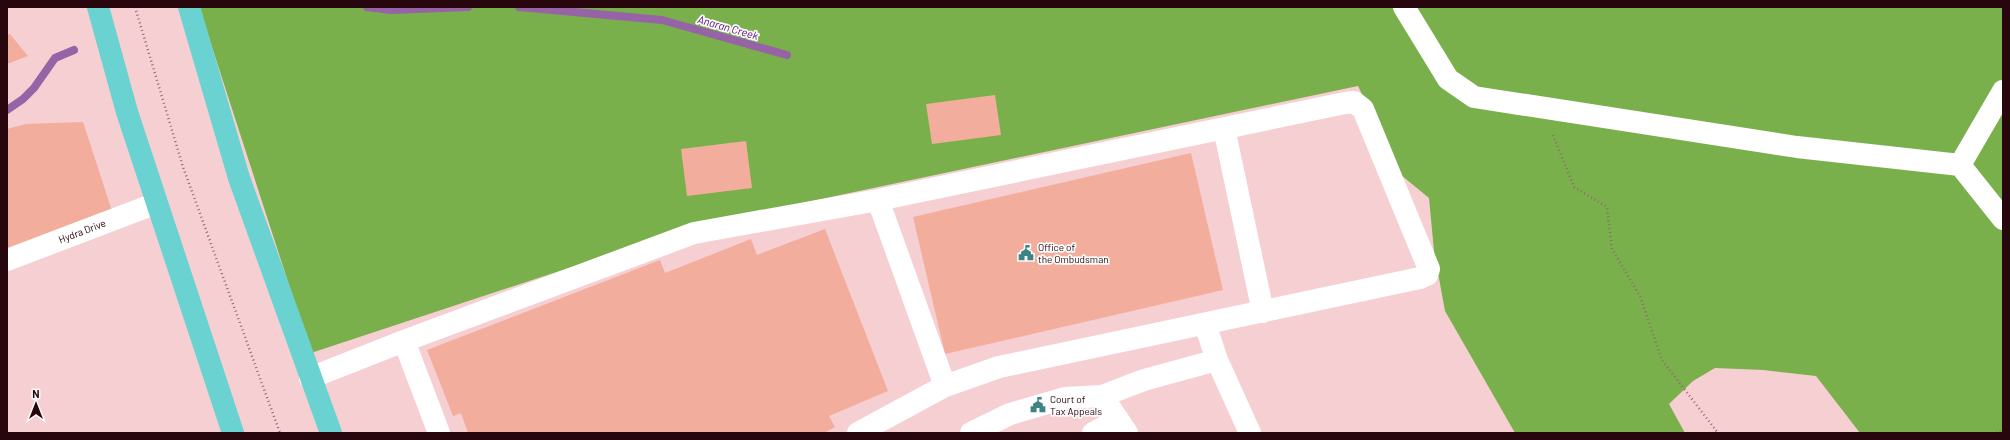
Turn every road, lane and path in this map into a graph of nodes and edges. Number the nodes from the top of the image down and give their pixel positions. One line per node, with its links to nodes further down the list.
1 (98, 7): 10 (main road)
2 (135, 7): 23 (path)
3 (188, 7): 17 (main road)
4 (1404, 7): 6 (lane)
5 (2003, 91): 8 (lane)
6 (1541, 106): 8 (lane); 30 (path)
7 (1224, 128): 9 (lane); 13 (lane); 13 (lane)
8 (1960, 165): 11 (lane)
9 (878, 200): 15 (lane); 18 (lane)
10 (157, 203): 12 (lane, Hydra Drive); 22 (main road)
11 (2003, 219)
12 (7, 260)
13 (1263, 312): 14 (lane)
14 (1205, 324): 16 (lane); 18 (lane)
15 (404, 341): 17 (lane); 25 (lane)
16 (1217, 360): 19 (lane); 29 (lane)
17 (310, 378): 24 (main road)
18 (946, 386): 26 (lane)
19 (1102, 396): 20 (lane); 27 (lane)
20 (1123, 426): 28 (lane)
21 (2003, 430): 31 (path)
22 (232, 433)
23 (280, 433)
24 (331, 433)
25 (439, 433)
26 (858, 433)
27 (971, 433)
28 (1093, 433)
29 (1250, 433)
30 (1718, 433)
31 (1996, 433)

